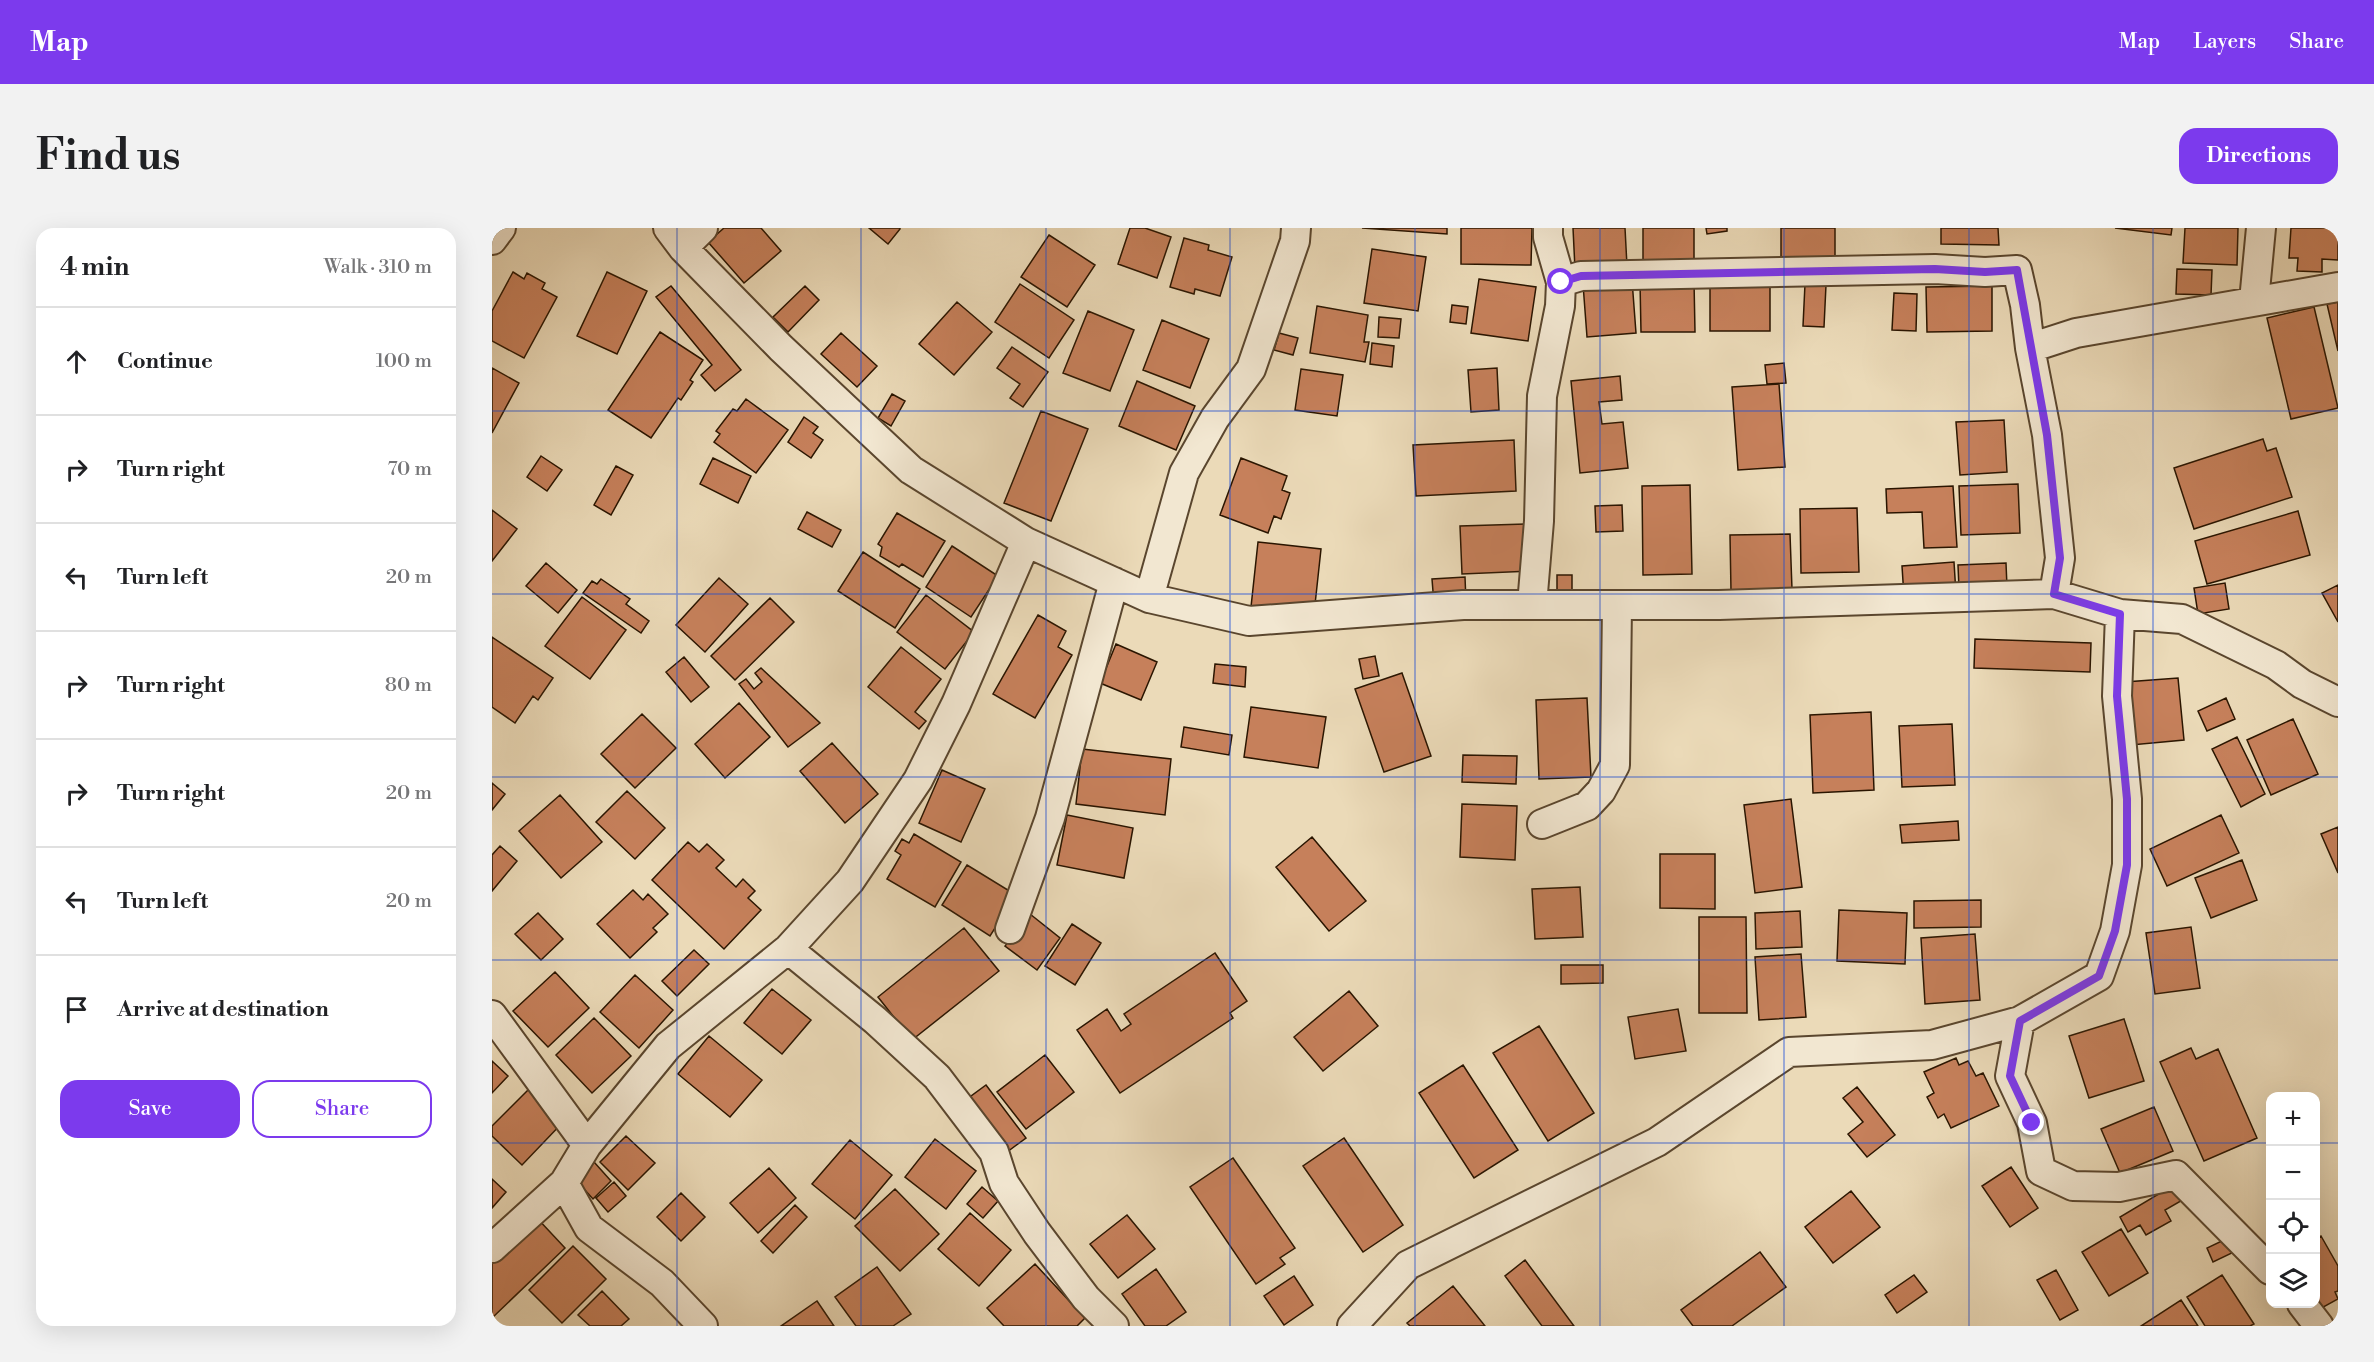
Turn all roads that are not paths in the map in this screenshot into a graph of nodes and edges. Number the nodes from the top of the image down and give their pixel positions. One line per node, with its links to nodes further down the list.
1 (501, 228): 7 (street)
2 (704, 228): 6 (street)
3 (1296, 228): 15 (street)
4 (1548, 228): 8 (street)
5 (2261, 228): 10 (street)
6 (675, 238): 12 (street)
7 (492, 240)
8 (1561, 282): 11 (street); 17 (street)
9 (2338, 286): 10 (street)
10 (2254, 301): 11 (street)
11 (2030, 348): 14 (street)
12 (1026, 542): 13 (street); 22 (street)
13 (1114, 582): 15 (street); 21 (street)
14 (2054, 594): 16 (street); 18 (street)
15 (1149, 598): 17 (street)
16 (1617, 604): 17 (street); 20 (street)
17 (1532, 605)
18 (2120, 614): 19 (street); 24 (street)
19 (2338, 702)
20 (1542, 824)
21 (1010, 929)
22 (788, 949): 25 (street); 31 (street)
23 (492, 1015): 25 (street)
24 (2020, 1021): 28 (street); 32 (street)
25 (587, 1146): 26 (street)
26 (564, 1183): 27 (street); 30 (street)
27 (492, 1248)
28 (2266, 1265)
29 (2305, 1308): 33 (street)
30 (703, 1326)
31 (1114, 1326)
32 (1352, 1326)
33 (2319, 1326)

